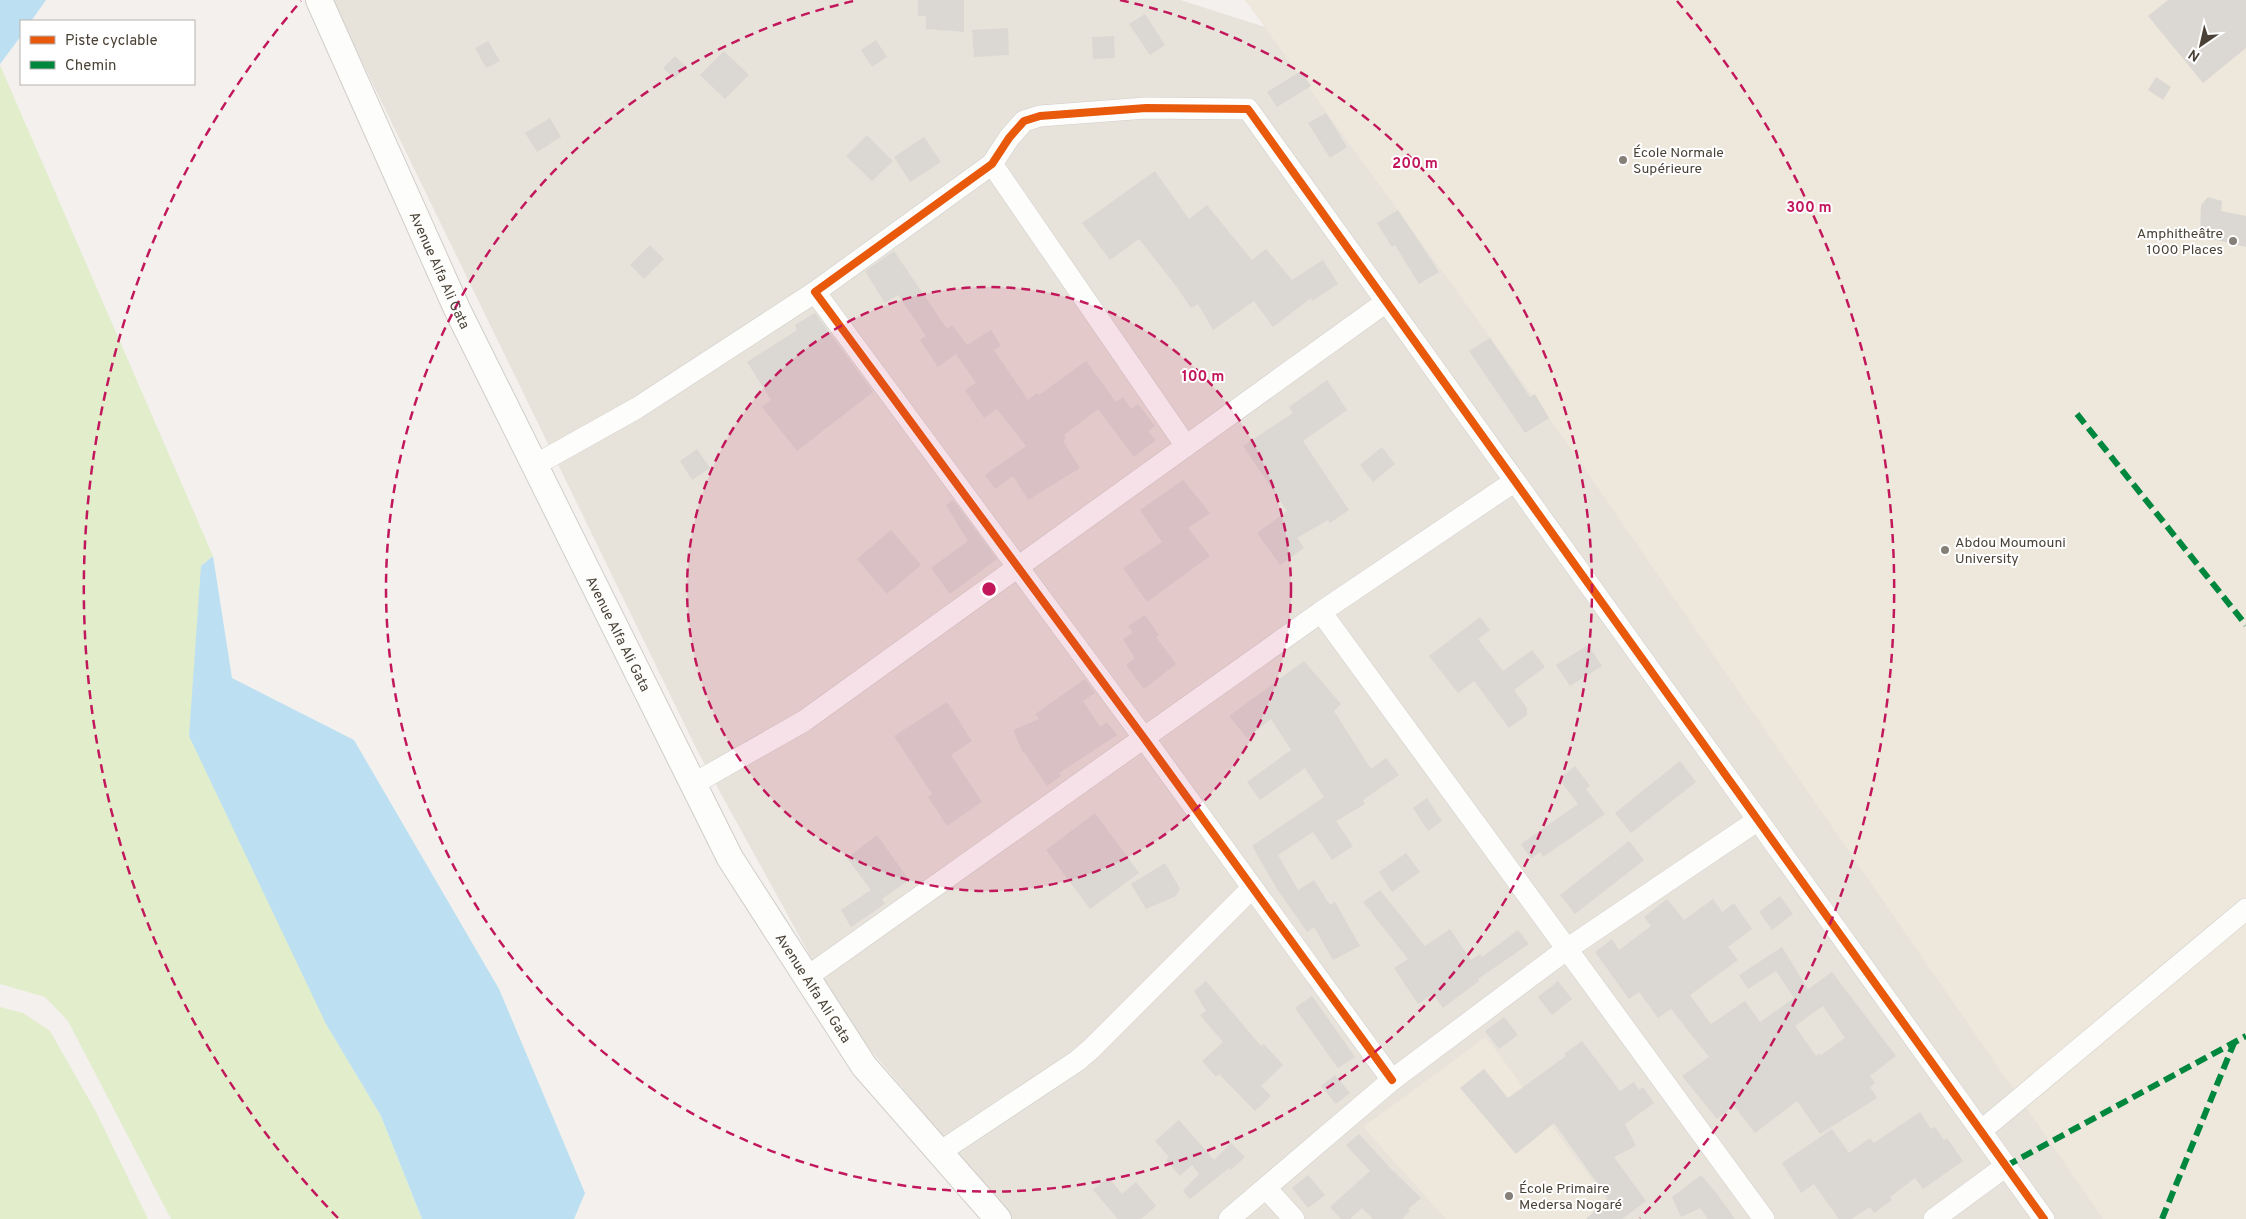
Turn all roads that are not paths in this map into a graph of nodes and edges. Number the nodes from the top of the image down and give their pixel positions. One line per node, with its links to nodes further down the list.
1 (318, 0): 6 (street, Avenue Alfa Ali Gata)
2 (992, 164): 3 (street); 4 (street); 5 (street)
3 (815, 292): 6 (street); 8 (street)
4 (1386, 302): 5 (street); 7 (street)
5 (1186, 446): 8 (street)
6 (535, 465): 11 (street, Avenue Alfa Ali Gata)
7 (1515, 481): 9 (street); 12 (street)
8 (1018, 567): 10 (street); 11 (street)
9 (1321, 612): 10 (street); 15 (street)
10 (1144, 738): 13 (street); 16 (street)
11 (693, 784): 16 (street, Avenue Alfa Ali Gata)
12 (1758, 820): 15 (street); 18 (street)
13 (1252, 888): 17 (street); 19 (street)
14 (2246, 909): 18 (street)
15 (1567, 949): 17 (street); 25 (street)
16 (807, 977): 19 (street, Avenue Alfa Ali Gata)
17 (1392, 1080): 21 (street)
18 (1981, 1131): 20 (street)
19 (940, 1152): 22 (street, Avenue Alfa Ali Gata)
20 (2006, 1166): 26 (street); 27 (street)
21 (1266, 1188): 23 (street); 24 (street)
22 (998, 1219)
23 (1229, 1219)
24 (1294, 1219)
25 (1764, 1219)
26 (1934, 1219)
27 (2044, 1219)

